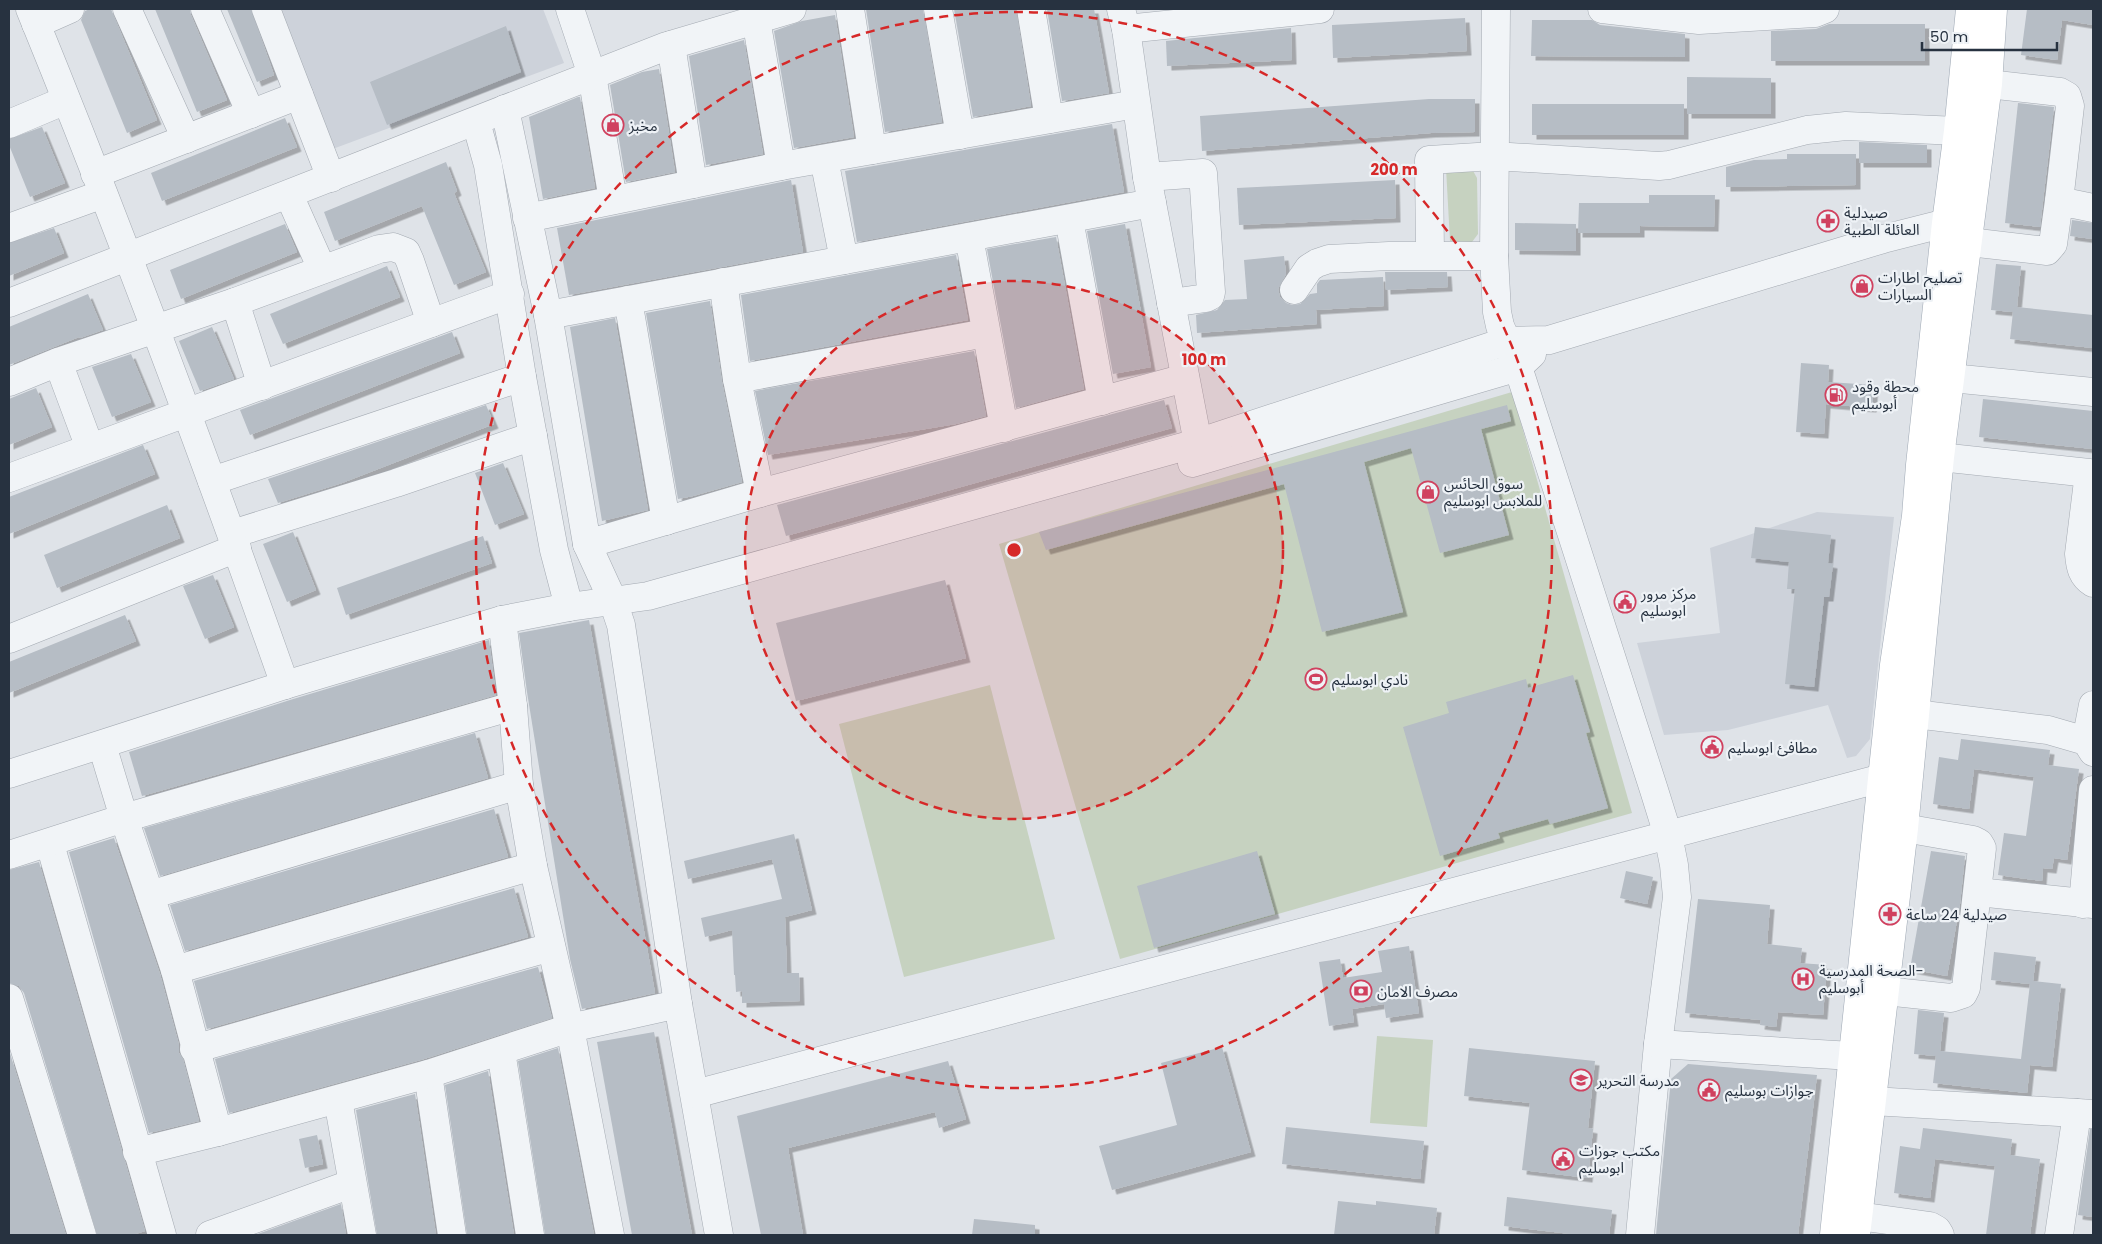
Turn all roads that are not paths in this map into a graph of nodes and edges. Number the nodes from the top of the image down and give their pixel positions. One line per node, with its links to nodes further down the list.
1 (70, 9): 16 (street)
2 (127, 9): 32 (street)
3 (205, 9): 26 (street)
4 (266, 9): 22 (street)
5 (570, 9): 20 (street)
6 (792, 9): 17 (street)
7 (850, 9): 33 (street)
8 (938, 9): 31 (street)
9 (1031, 9): 27 (street)
10 (1320, 9): 18 (street)
11 (1496, 9): 34 (street)
12 (1602, 9): 13 (street)
13 (1825, 9)
14 (1970, 9): 30 (main road)
15 (1994, 9): 21 (main road)
16 (33, 16): 23 (street)
17 (756, 19): 19 (street); 36 (street)
18 (1124, 19): 24 (street)
19 (671, 45): 20 (street); 40 (street)
20 (592, 75): 25 (street); 42 (street)
21 (1988, 84): 43 (street); 51 (main road)
22 (299, 95): 26 (street); 38 (street)
23 (66, 100): 29 (street); 39 (street)
24 (1136, 104): 27 (street); 37 (street)
25 (505, 109): 28 (street); 46 (street)
26 (251, 114): 32 (street)
27 (1050, 119): 31 (street)
28 (476, 122): 38 (street); 59 (street)
29 (9, 124)
30 (1958, 131): 34 (street); 48 (main road)
31 (960, 135): 33 (street)
32 (186, 139): 39 (street)
33 (872, 150): 35 (street)
34 (1494, 156): 52 (street); 53 (street)
35 (824, 159): 36 (street); 55 (street)
36 (781, 166): 40 (street)
37 (1147, 176): 44 (street); 63 (street)
38 (331, 178): 41 (street)
39 (99, 184): 49 (street); 54 (street)
40 (692, 184): 42 (street)
41 (289, 194): 54 (street); 56 (street)
42 (613, 200): 46 (street)
43 (2059, 201): 45 (street); 51 (street)
44 (1152, 203): 47 (street); 63 (street)
45 (2093, 208)
46 (527, 218): 64 (street)
47 (1069, 218): 50 (street); 79 (street)
48 (1946, 223): 68 (street); 98 (main road)
49 (9, 228)
50 (969, 237): 55 (street); 67 (street)
51 (1969, 242): 74 (main road)
52 (1430, 255): 53 (street); 58 (street)
53 (1494, 256): 69 (street)
54 (128, 257): 62 (street); 66 (street)
55 (844, 260): 57 (street)
56 (322, 269): 61 (street); 65 (street)
57 (723, 282): 60 (street); 75 (street)
58 (1294, 290)
59 (510, 294): 65 (street); 72 (street)
60 (628, 300): 64 (street); 90 (street)
61 (235, 302): 66 (street); 77 (street)
62 (9, 303)
63 (1171, 304): 73 (street)
64 (548, 314): 92 (street)
65 (431, 323): 77 (street)
66 (154, 328): 70 (street); 80 (street)
67 (986, 333): 75 (street); 81 (street)
68 (1549, 340): 69 (street); 71 (street)
69 (1507, 341): 71 (street); 84 (street)
70 (58, 362): 76 (street); 83 (street)
71 (1518, 367): 84 (street); 111 (street)
72 (522, 377): 82 (street); 88 (street)
73 (1185, 378): 79 (street); 84 (street)
74 (1951, 378): 78 (street); 85 (main road)
75 (737, 379): 89 (street)
76 (9, 382)
77 (262, 386): 80 (street)
78 (2093, 392)
79 (1102, 401): 81 (street)
80 (186, 414): 83 (street); 88 (street)
81 (1004, 428): 89 (street)
82 (533, 436): 91 (street); 94 (street)
83 (90, 448): 87 (street)
84 (1199, 452): 95 (street)
85 (1940, 458): 86 (street); 98 (main road)
86 (2091, 474): 93 (street)
87 (9, 478)
88 (212, 481): 91 (street)
89 (760, 493): 90 (street)
90 (666, 521): 92 (street)
91 (234, 541): 97 (street); 99 (street)
92 (587, 544): 95 (street)
93 (2093, 583)
94 (569, 607): 95 (street); 96 (street)
95 (617, 613): 122 (street)
96 (502, 620): 99 (street); 101 (street)
97 (9, 639)
98 (1906, 666): 102 (main road); 106 (main road)
99 (285, 685): 103 (street)
100 (2093, 704): 104 (street)
101 (513, 706): 107 (street); 109 (street)
102 (1915, 714): 104 (street); 110 (main road)
103 (102, 745): 105 (street); 109 (street)
104 (2090, 747)
105 (9, 774)
106 (1882, 778): 111 (street); 127 (main road)
107 (519, 785): 114 (street); 116 (street)
108 (2093, 790): 117 (street)
109 (124, 818): 112 (street); 116 (street)
110 (1904, 828): 115 (street); 120 (main road)
111 (1668, 835): 124 (street); 129 (street)
112 (50, 844): 113 (street); 135 (street)
113 (9, 855)
114 (533, 866): 118 (street); 119 (street)
115 (1978, 892): 117 (street); 120 (street)
116 (150, 895): 119 (street)
117 (2088, 904)
118 (551, 947): 123 (street); 125 (street)
119 (175, 970): 125 (street)
120 (1885, 991): 131 (main road)
121 (9, 998): 138 (street)
122 (678, 1004): 123 (street); 129 (street)
123 (570, 1028): 126 (street); 144 (street)
124 (1658, 1044): 127 (street); 146 (street)
125 (194, 1049): 134 (street)
126 (501, 1051): 128 (street); 143 (street)
127 (1852, 1056): 133 (main road)
128 (428, 1074): 130 (street); 142 (street)
129 (695, 1094): 145 (street)
130 (338, 1100): 134 (street); 136 (street)
131 (1872, 1101): 132 (street); 133 (main road)
132 (2085, 1113): 149 (street)
133 (1857, 1128): 137 (main road); 147 (main road)
134 (218, 1132): 135 (street)
135 (137, 1152): 139 (street)
136 (351, 1184): 140 (street); 141 (street)
137 (1857, 1226): 148 (street)
138 (82, 1235)
139 (162, 1235)
140 (210, 1235)
141 (362, 1235)
142 (452, 1235)
143 (530, 1235)
144 (610, 1235)
145 (719, 1235)
146 (1640, 1235)
147 (1834, 1235)
148 (1940, 1235)
149 (2059, 1235)

